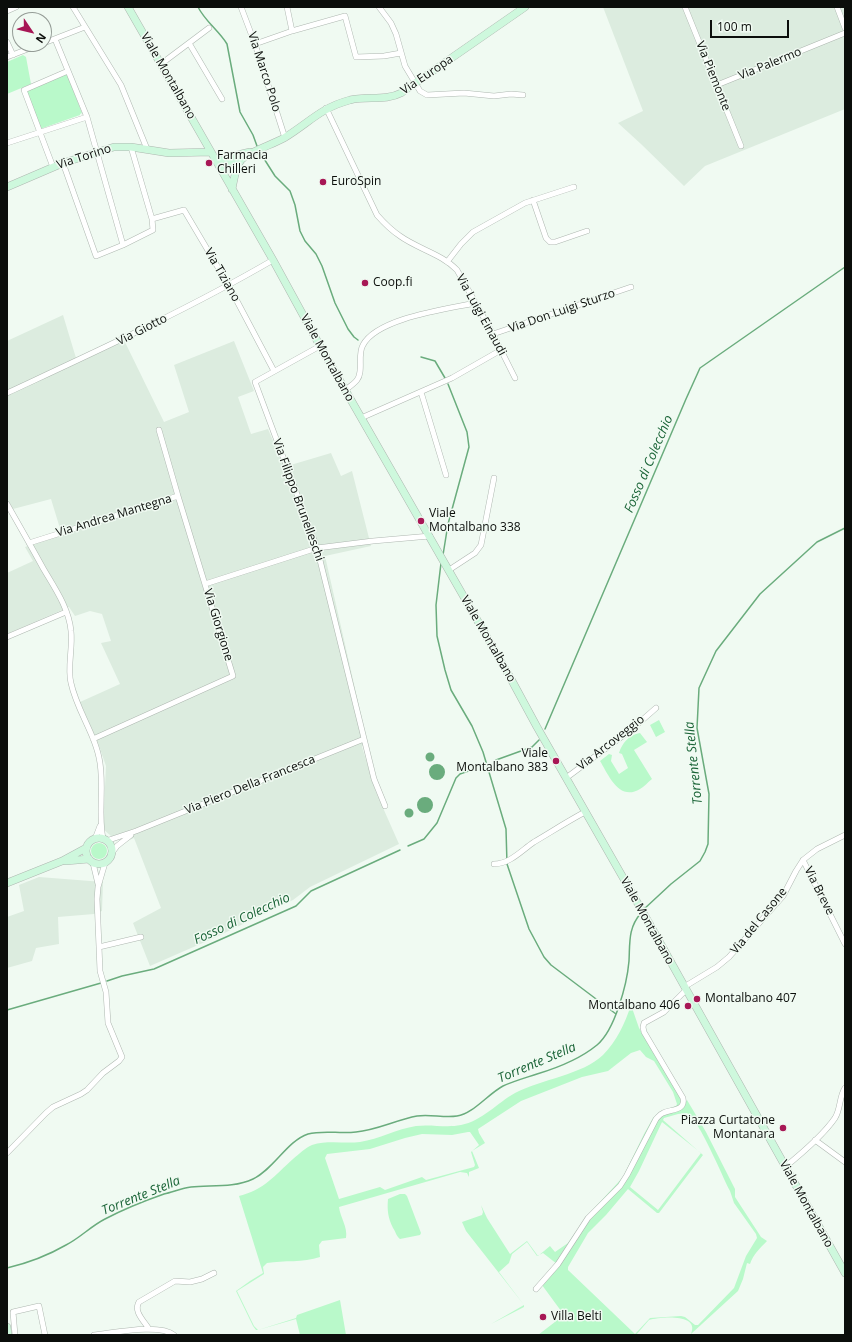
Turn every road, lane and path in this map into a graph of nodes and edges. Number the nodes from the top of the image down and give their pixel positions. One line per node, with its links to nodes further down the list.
1 (16, 7): 10 (street)
2 (73, 7): 11 (street)
3 (128, 7): 25 (main road, Viale Montalbano)
4 (241, 7): 20 (street, Via Marco Polo)
5 (288, 7): 14 (street)
6 (379, 7): 22 (street)
7 (525, 7): 27 (main road, Via Europa)
8 (685, 7): 28 (street, Via Piemonte)
9 (837, 7): 13 (street)
10 (7, 11)
11 (84, 27): 16 (street); 38 (street)
12 (209, 28): 19 (street)
13 (845, 28)
14 (292, 31): 20 (street); 22 (street)
15 (845, 34): 28 (street, Via Palermo)
16 (55, 39): 17 (street); 26 (street)
17 (52, 40)
18 (7, 42): 23 (street)
19 (189, 43): 25 (street); 30 (street)
20 (255, 44): 34 (street, Via Marco Polo)
21 (21, 52): 23 (street)
22 (401, 53): 27 (street)
23 (13, 55): 24 (street)
24 (7, 57)
25 (161, 64): 41 (main road, Viale Montalbano)
26 (68, 72): 32 (street); 33 (street)
27 (415, 84): 29 (street); 31 (main road, Via Europa)
28 (717, 85): 36 (street, Via Piemonte)
29 (523, 96)
30 (222, 99)
31 (326, 108): 34 (main road, Via Europa); 54 (street)
32 (87, 117): 33 (street); 40 (street)
33 (40, 133): 35 (street); 45 (street)
34 (285, 138): 39 (main road, Via Europa)
35 (7, 143)
36 (741, 146)
37 (131, 147): 38 (main road, Via Torino); 40 (main road, Via Torino); 50 (street)
38 (147, 149): 41 (main road, Via Torino)
39 (256, 151): 42 (main road); 43 (main road)
40 (98, 152): 44 (main road, Via Torino); 52 (street)
41 (211, 152): 43 (main road, Viale Montalbano)
42 (242, 159): 43 (main road); 48 (main road)
43 (217, 162): 48 (main road, Viale Montalbano)
44 (63, 163): 45 (main road, Via Torino); 52 (street)
45 (53, 167): 47 (main road, Via Torino)
46 (574, 186): 49 (street, Via Luigi Einaudi)
47 (7, 187)
48 (232, 189): 53 (main road, Viale Montalbano)
49 (533, 200): 51 (street); 54 (street, Via Luigi Einaudi)
50 (152, 219): 52 (street); 55 (street, Via Tiziano)
51 (587, 231)
52 (123, 245)
53 (273, 260): 55 (street, Via Giotto); 59 (main road, Viale Montalbano)
54 (447, 262): 57 (street, Via Luigi Einaudi)
55 (229, 286): 61 (street, Via Tiziano); 65 (street, Via Giotto)
56 (631, 287): 58 (street, Via Don Luigi Sturzo)
57 (475, 303): 58 (street, Via Luigi Einaudi); 63 (street)
58 (493, 334): 60 (street, Via Luigi Einaudi)
59 (320, 346): 61 (street, Via Filippo Brunelleschi); 63 (main road, Viale Montalbano)
60 (501, 350): 62 (street, Via Luigi Einaudi); 64 (street)
61 (274, 371): 74 (street, Via Filippo Brunelleschi)
62 (515, 378)
63 (345, 390): 66 (main road, Viale Montalbano)
64 (421, 392): 66 (street); 68 (street)
65 (7, 393)
66 (361, 418): 72 (main road, Viale Montalbano)
67 (160, 430): 70 (street, Via Andrea Mantegna)
68 (446, 476)
69 (494, 478): 75 (street)
70 (178, 496): 73 (street, Via Andrea Mantegna); 76 (street, Via Giorgione)
71 (7, 504): 73 (street)
72 (430, 536): 74 (street); 75 (main road, Viale Montalbano)
73 (29, 543): 77 (street)
74 (317, 548): 76 (street); 81 (street, Via Filippo Brunelleschi)
75 (448, 568): 82 (main road, Viale Montalbano)
76 (205, 584): 80 (street, Via Giorgione)
77 (66, 612): 78 (street); 80 (street)
78 (7, 637)
79 (656, 708): 82 (street, Via Arcoveggio)
80 (93, 739): 85 (street)
81 (364, 740): 83 (street, Via Filippo Brunelleschi); 86 (street, Via Piero Della Francesca)
82 (566, 778): 84 (main road, Viale Montalbano)
83 (385, 806)
84 (585, 812): 96 (street); 102 (main road, Viale Montalbano)
85 (100, 825): 88 (street); 89 (street)
86 (136, 831): 89 (street); 91 (street)
87 (845, 835): 92 (street, Via del Casone)
88 (95, 839): 89 (main road); 90 (main road)
89 (105, 840): 91 (main road)
90 (86, 848): 93 (main road); 94 (main road)
91 (111, 854): 95 (main road)
92 (803, 860): 100 (street, Via Breve); 102 (street, Via del Casone)
93 (62, 861): 94 (main road); 97 (main road)
94 (91, 861): 95 (main road); 98 (street)
95 (105, 863): 98 (street)
96 (494, 864)
97 (7, 882)
98 (98, 887): 101 (street)
99 (141, 937): 101 (street)
100 (845, 944)
101 (99, 947): 105 (street)
102 (685, 989): 107 (main road, Viale Montalbano); 110 (street, Via del Casone)
103 (845, 1088): 104 (street)
104 (815, 1140): 106 (street); 107 (street)
105 (7, 1153)
106 (845, 1162)
107 (786, 1166): 109 (main road, Viale Montalbano)
108 (214, 1273): 112 (street)
109 (845, 1273)
110 (536, 1289)
111 (7, 1327): 113 (main road)
112 (149, 1329): 116 (street); 117 (street)
113 (8, 1335)
114 (15, 1335): 115 (street)
115 (45, 1335)
116 (94, 1335)
117 (174, 1335)

